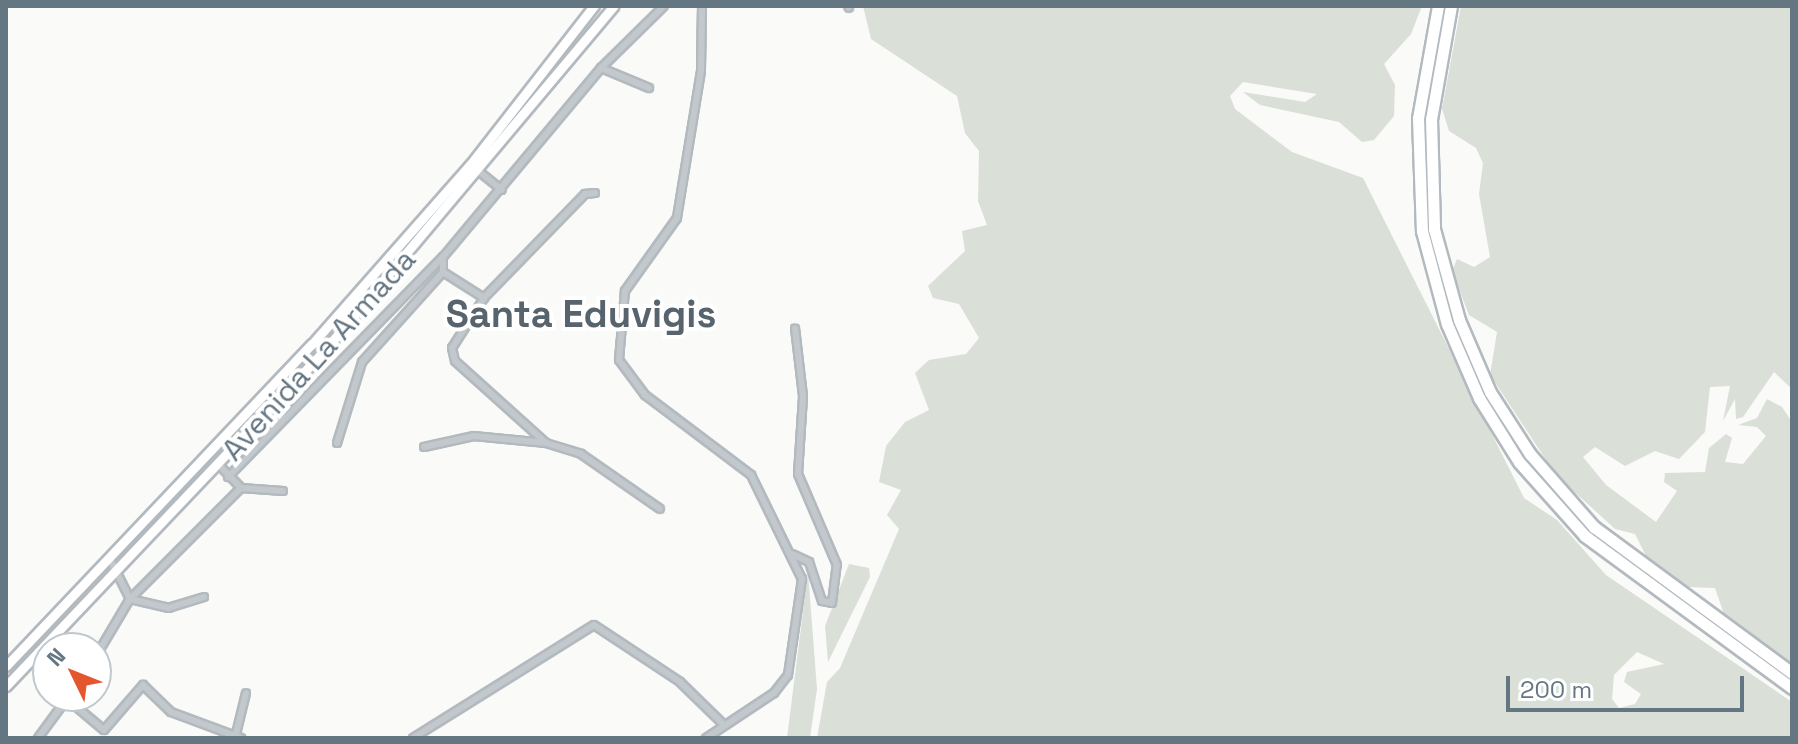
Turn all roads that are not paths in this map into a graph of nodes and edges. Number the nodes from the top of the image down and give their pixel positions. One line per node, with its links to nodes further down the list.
1 (594, 6): 9 (main road, Avenida La Armada)
2 (613, 6): 10 (main road, Avenida La Armada)
3 (664, 6): 7 (street)
4 (702, 6): 25 (street)
5 (1438, 6): 34 (highway)
6 (1451, 6): 32 (highway)
7 (601, 68): 8 (street); 11 (street)
8 (649, 88)
9 (470, 165): 10 (street); 26 (main road, Avenida La Armada)
10 (481, 173): 11 (street); 20 (main road, Avenida La Armada)
11 (502, 190): 13 (street)
12 (595, 193): 15 (street)
13 (443, 257): 14 (street); 21 (street)
14 (443, 272): 15 (street); 17 (street)
15 (484, 298): 18 (street)
16 (795, 328): 25 (street)
17 (337, 443)
18 (546, 443): 19 (street); 24 (street)
19 (424, 447)
20 (220, 466): 21 (street); 27 (main road, Avenida La Armada)
21 (228, 477): 22 (street)
22 (241, 488): 23 (street); 29 (street)
23 (283, 491)
24 (660, 509)
25 (792, 554): 38 (street)
26 (110, 559): 27 (street); 31 (main road, Avenida La Armada)
27 (119, 569): 29 (street); 33 (main road, Avenida La Armada)
28 (204, 597): 29 (street)
29 (130, 599): 30 (street)
30 (110, 632)
31 (6, 666)
32 (1792, 673)
33 (6, 686)
34 (1792, 688)
35 (246, 693): 39 (street)
36 (57, 712): 40 (street)
37 (84, 712): 39 (street)
38 (722, 723): 41 (street); 42 (street)
39 (239, 736)
40 (38, 738)
41 (413, 738)
42 (706, 738)

